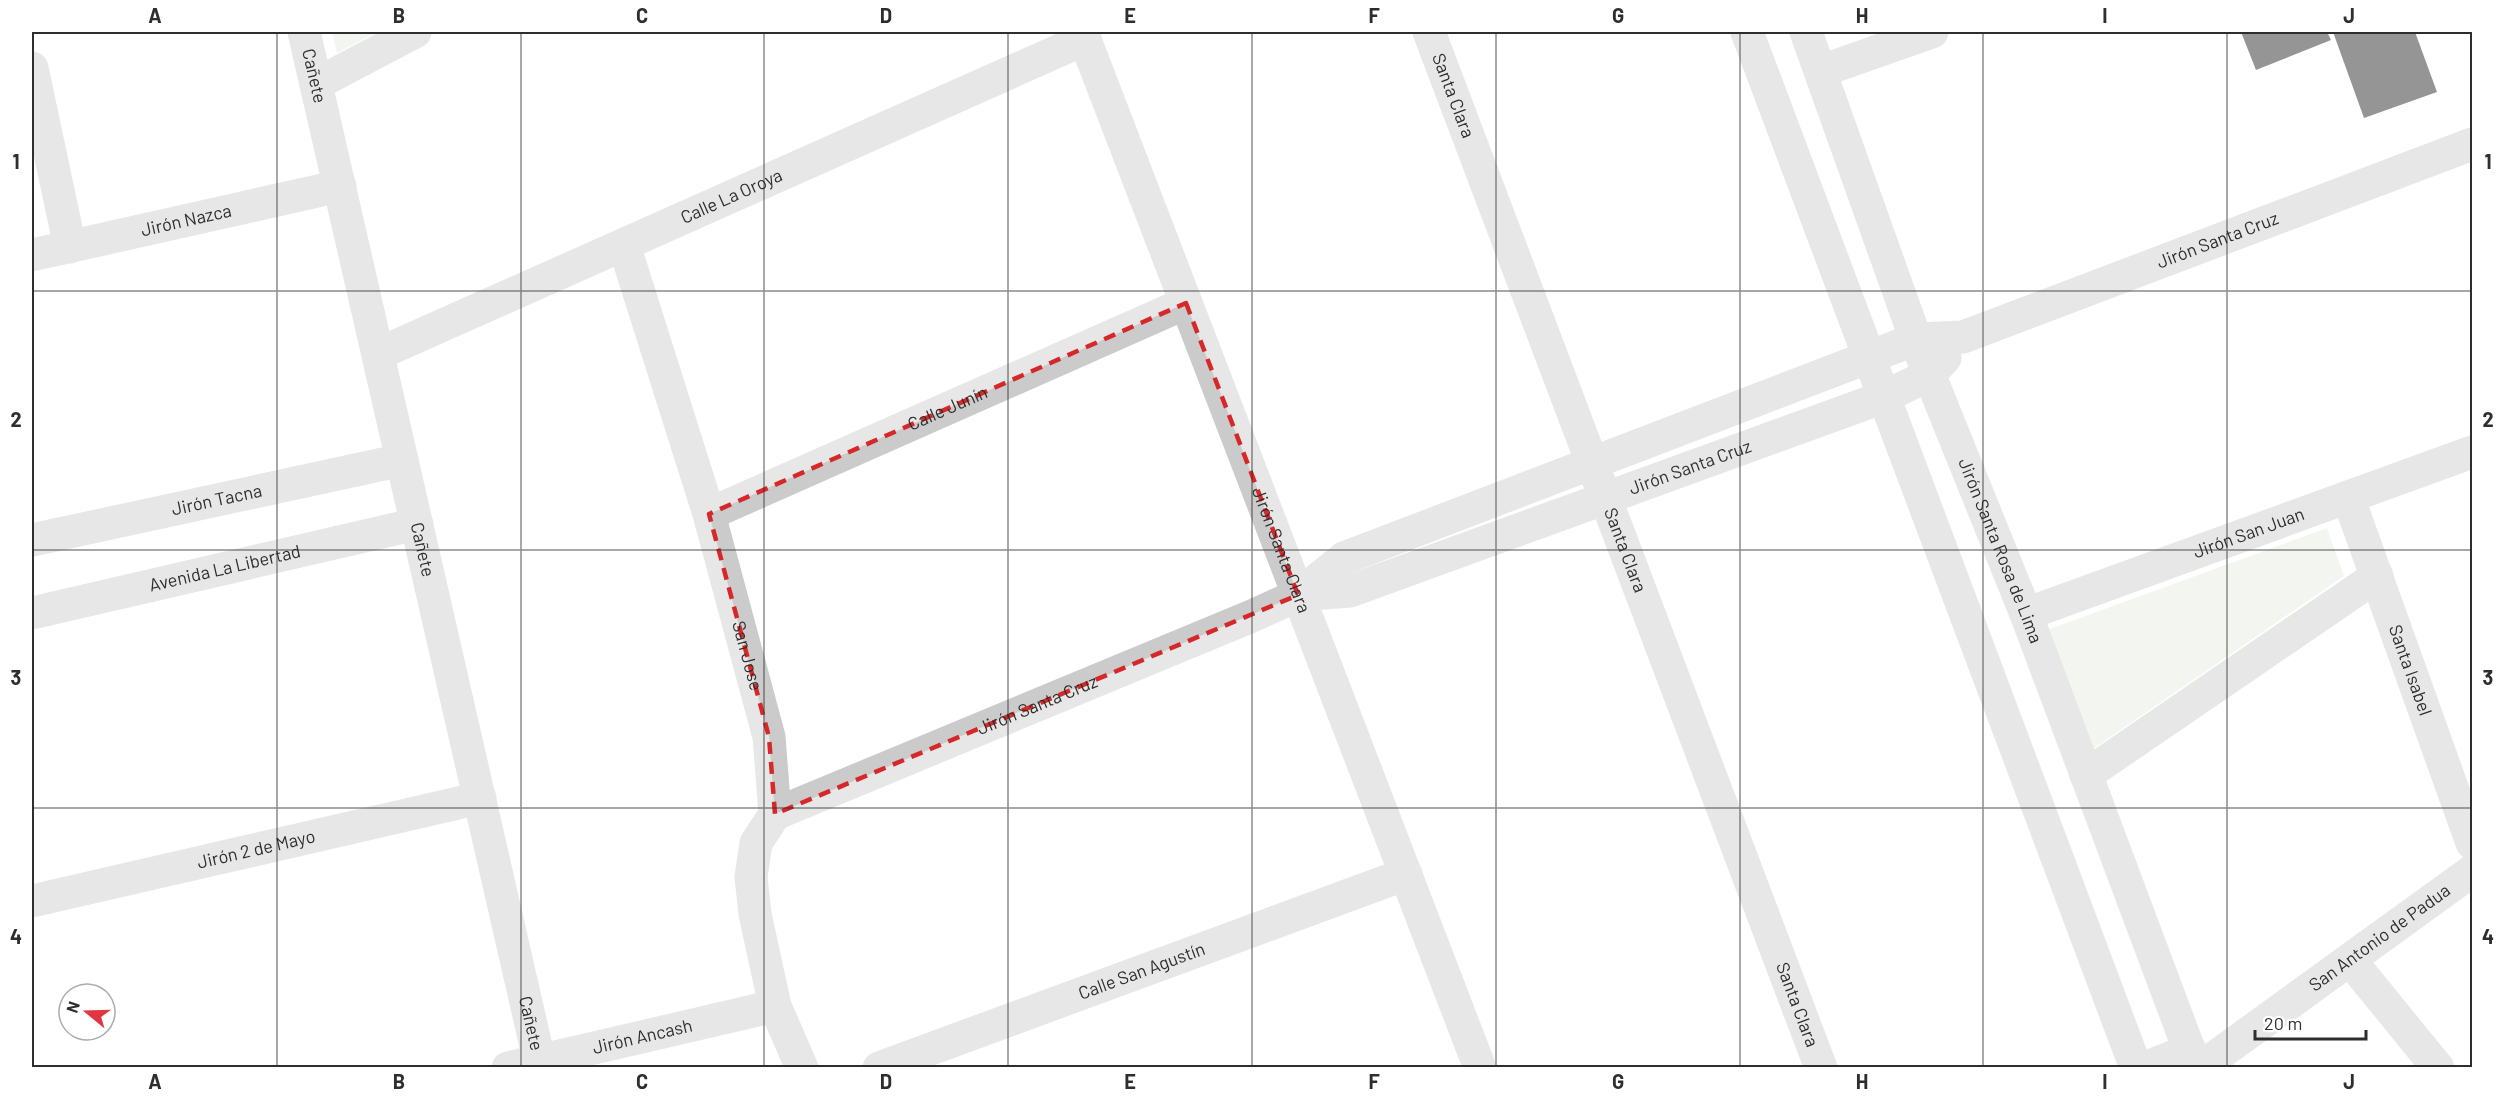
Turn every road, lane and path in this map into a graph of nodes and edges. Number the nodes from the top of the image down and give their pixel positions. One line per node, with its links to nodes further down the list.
1 (304, 32): 10 (street, Cañete)
2 (415, 32): 10 (street)
3 (1429, 32): 25 (street, Santa Clara)
4 (1747, 32): 20 (street)
5 (1806, 32): 9 (street, Jirón Santa Rosa de Lima)
6 (1932, 32): 9 (street)
7 (1083, 35): 13 (street, Calle La Oroya); 16 (street, Jirón Santa Clara)
8 (32, 68): 14 (street)
9 (1821, 71): 18 (street, Jirón Santa Rosa de Lima)
10 (316, 84): 12 (street, Cañete)
11 (2472, 144): 17 (street, Jirón Santa Cruz)
12 (340, 186): 14 (street, Jirón Nazca); 19 (street, Cañete)
13 (624, 245): 19 (street, Calle La Oroya); 28 (street, San Jose)
14 (70, 247): 15 (street, Jirón Nazca)
15 (32, 255)
16 (1186, 303): 28 (street, Calle Junín); 32 (street, Jirón Santa Clara)
17 (1963, 337): 18 (street, Jirón Santa Cruz); 21 (street, Jirón Santa Cruz)
18 (1916, 339): 20 (street, Jirón Santa Cruz); 21 (street, Jirón Santa Rosa de Lima)
19 (378, 354): 24 (street, Cañete)
20 (1870, 358): 22 (street); 25 (street, Jirón Santa Cruz)
21 (1929, 375): 22 (street, Jirón Santa Cruz); 34 (street, Jirón Santa Rosa de Lima)
22 (1884, 397): 27 (street, Jirón Santa Cruz); 51 (street)
23 (2472, 452): 26 (street, Jirón San Juan)
24 (402, 460): 29 (street, Cañete); 30 (street, Jirón Tacna)
25 (1593, 464): 27 (street, Santa Clara); 32 (street, Jirón Santa Cruz)
26 (2348, 497): 31 (street, Santa Isabel); 34 (street, Jirón San Juan)
27 (1606, 498): 32 (street, Jirón Santa Cruz); 50 (street, Santa Clara)
28 (709, 514): 37 (street, San Jose)
29 (417, 524): 33 (street, Avenida La Libertad); 36 (street, Cañete)
30 (32, 540)
31 (2376, 576): 35 (street); 38 (street, Santa Isabel)
32 (1298, 595): 37 (street, Jirón Santa Cruz); 40 (street, Jirón Santa Clara)
33 (32, 613)
34 (2026, 615): 35 (street, Jirón Santa Rosa de Lima)
35 (2086, 775): 44 (street, Jirón Santa Rosa de Lima)
36 (480, 798): 41 (street, Jirón 2 de Mayo); 45 (street, Cañete)
37 (775, 814): 43 (street)
38 (2472, 843)
39 (2472, 872): 42 (street, San Antonio de Padua)
40 (1406, 874): 48 (street, Calle San Agustín); 49 (street, Jirón Santa Clara)
41 (32, 901)
42 (2350, 960): 44 (street, San Antonio de Padua); 53 (street)
43 (775, 1006): 45 (street, Jirón Ancash); 47 (street)
44 (2195, 1062): 52 (street, San Antonio de Padua)
45 (541, 1064): 46 (street, Jirón Ancash)
46 (508, 1068)
47 (802, 1068)
48 (879, 1068)
49 (1480, 1068)
50 (1821, 1068)
51 (2136, 1068)
52 (2144, 1068)
53 (2438, 1068)

